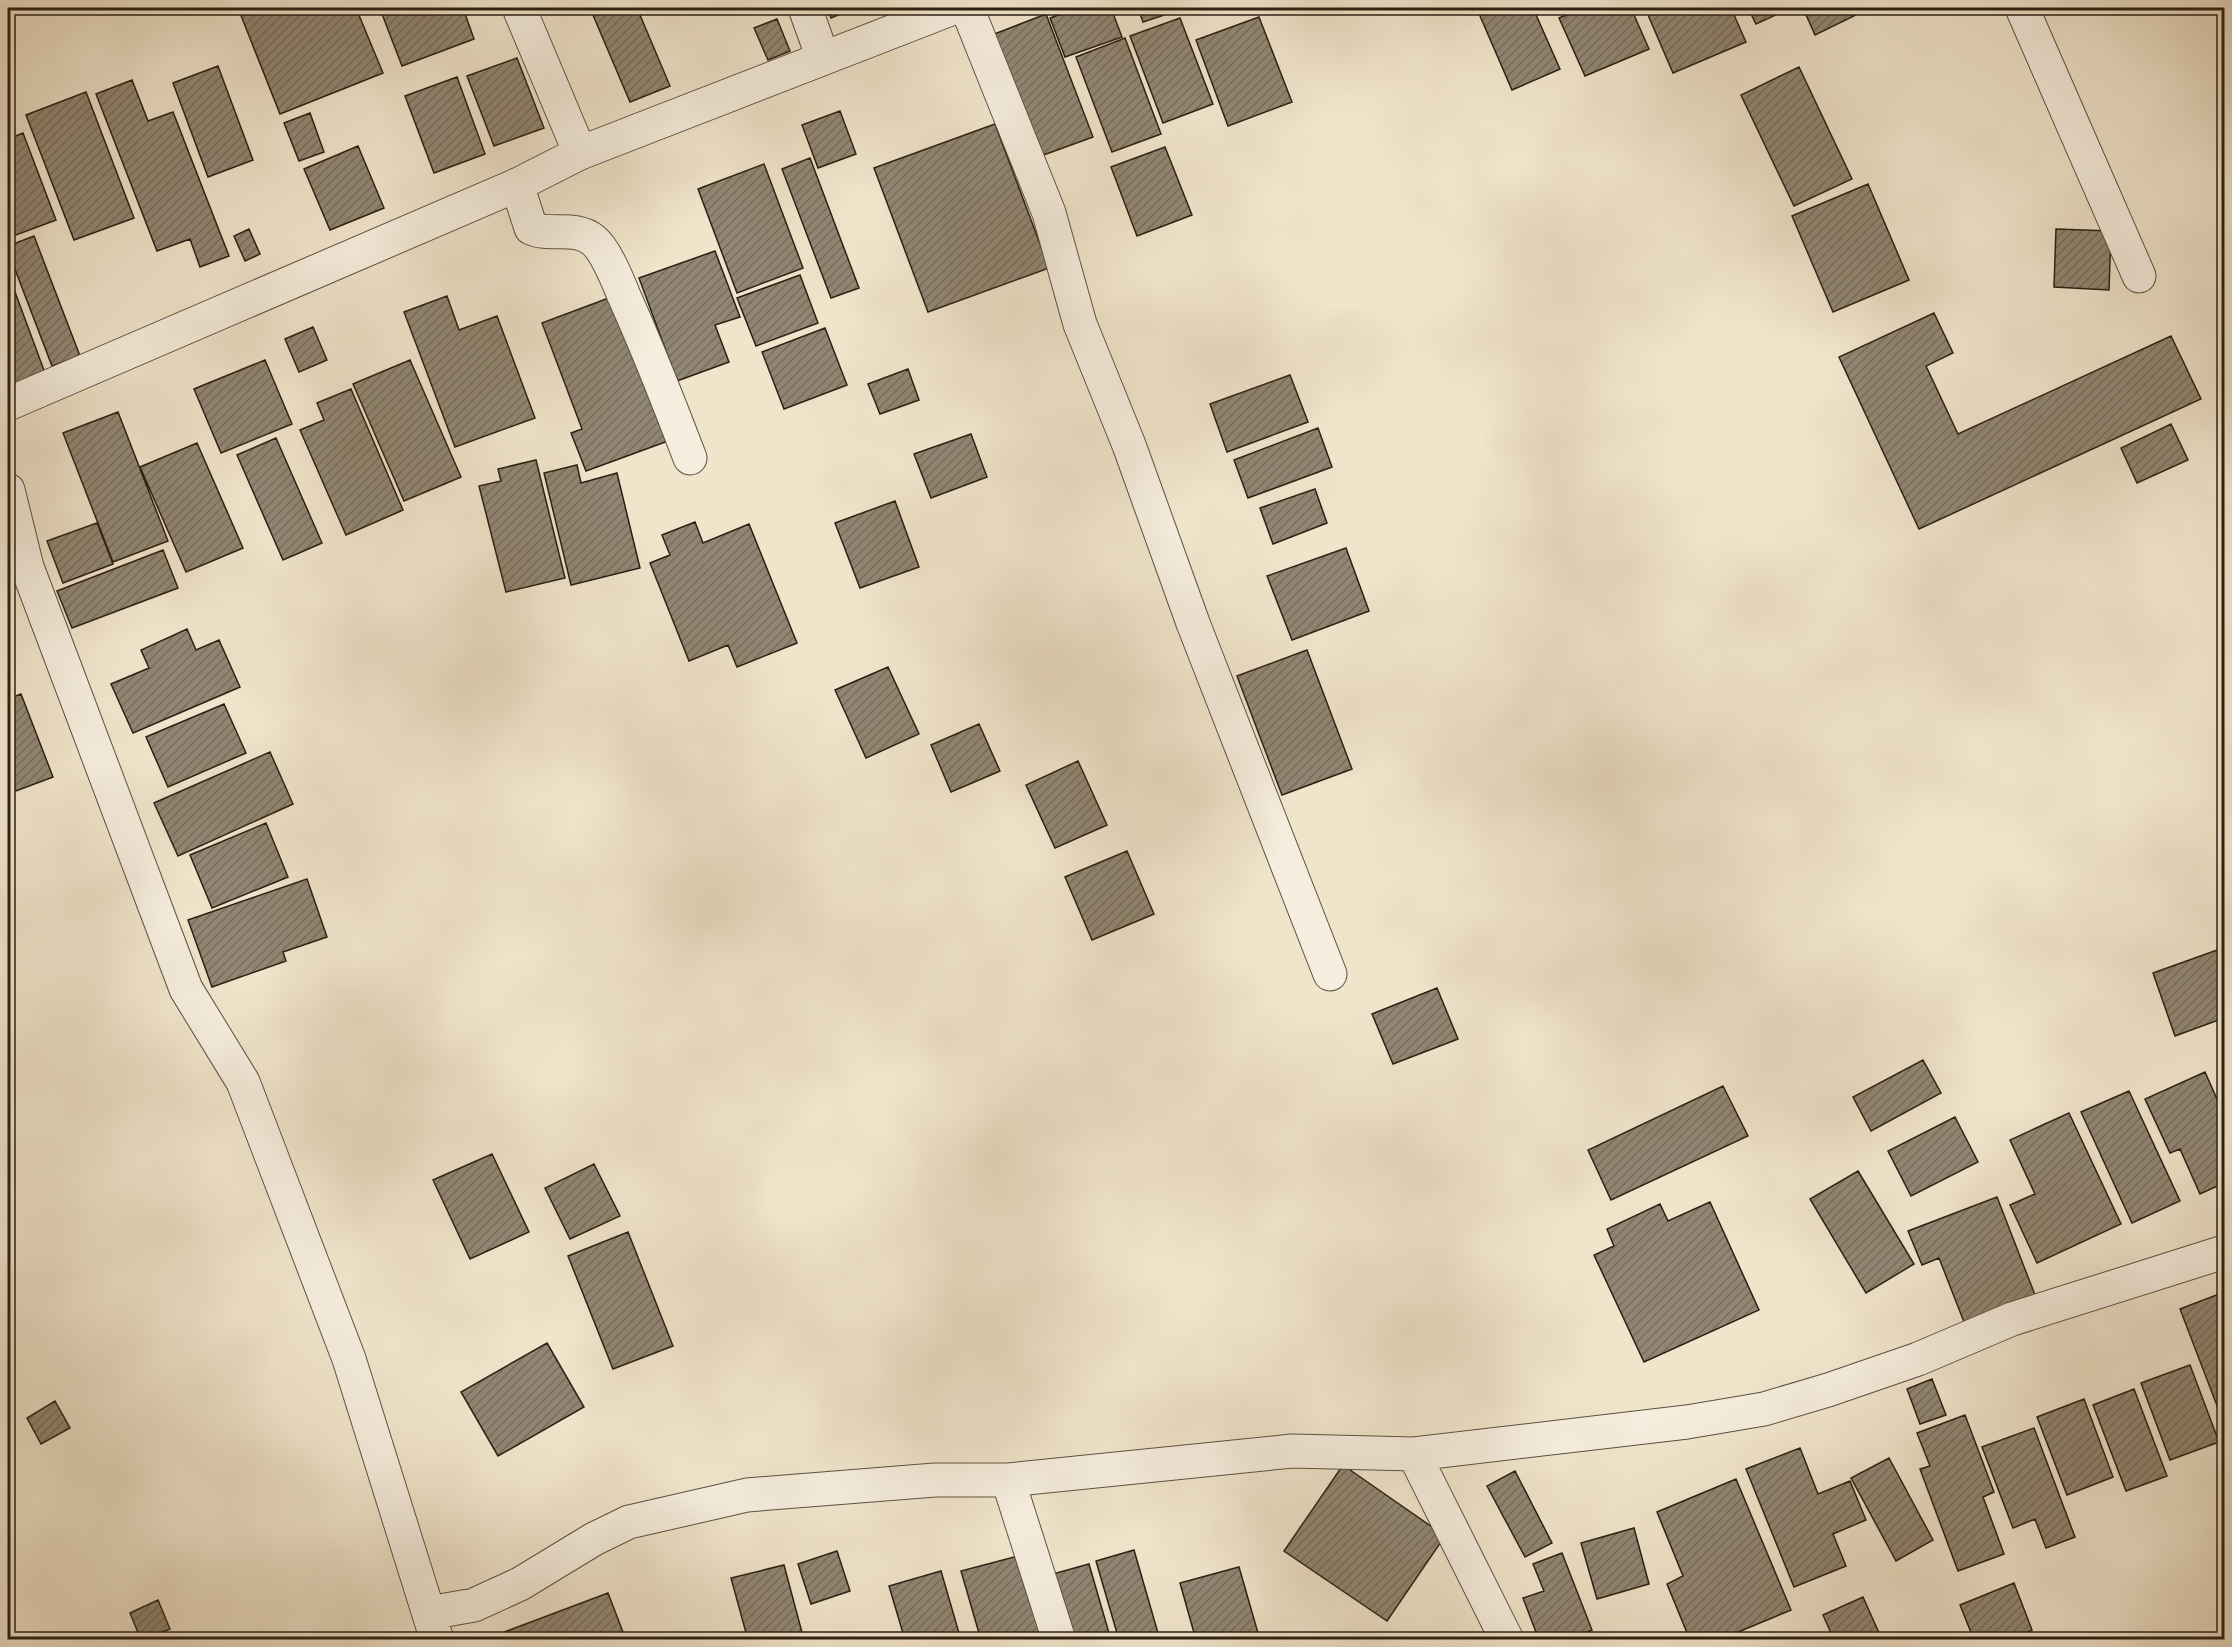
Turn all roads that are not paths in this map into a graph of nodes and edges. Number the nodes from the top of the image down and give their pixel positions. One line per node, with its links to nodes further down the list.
1 (519, 8): 7 (street)
2 (805, 8): 6 (street)
3 (952, 8): 6 (street)
4 (967, 8): 13 (street)
5 (2022, 8): 9 (street)
6 (823, 57): 7 (street)
7 (580, 153): 8 (street)
8 (517, 185): 10 (street); 11 (street)
9 (2139, 276)
10 (8, 404)
11 (690, 458)
12 (8, 490): 17 (street)
13 (1330, 974)
14 (2224, 1252): 15 (street)
15 (1414, 1454): 16 (street); 19 (street)
16 (1008, 1480): 17 (street); 18 (street)
17 (433, 1626)
18 (1059, 1640)
19 (1507, 1640)

